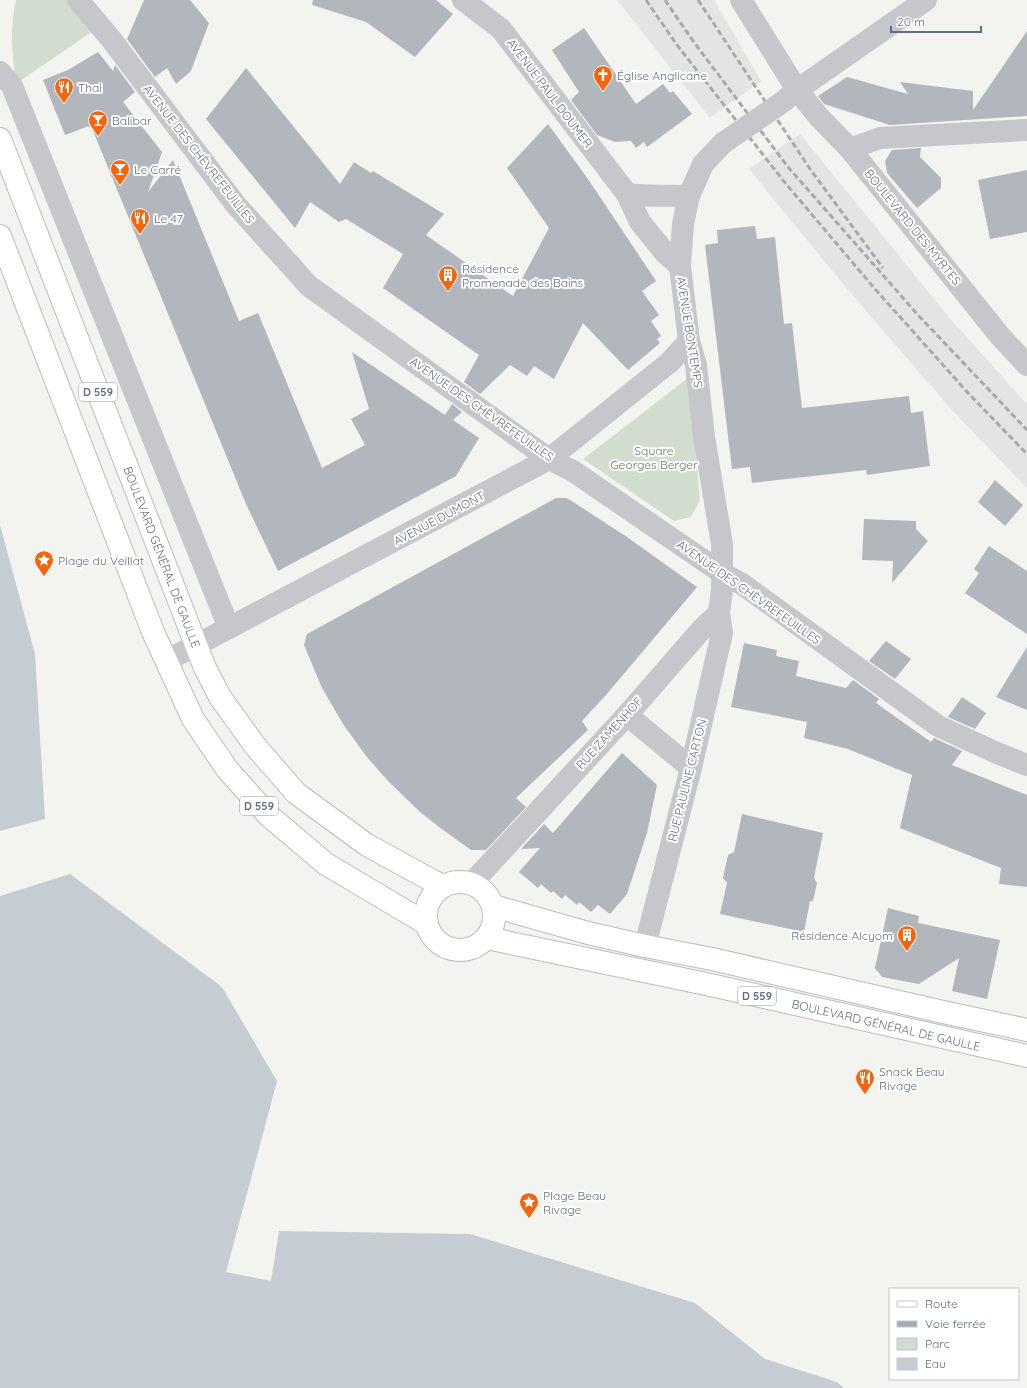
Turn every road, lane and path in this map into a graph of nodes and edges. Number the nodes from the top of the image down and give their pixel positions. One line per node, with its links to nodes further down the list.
1 (78, 0): 16 (street, AVENUE DES CHÈVREFEUILLES)
2 (464, 0): 10 (street, AVENUE PAUL DOUMER)
3 (742, 0): 6 (street, BOULEVARD DES MYRTES)
4 (926, 0): 6 (street, AVENUE BONTEMPS)
5 (0, 72): 19 (street)
6 (790, 96): 9 (street, BOULEVARD DES MYRTES); 11 (street, AVENUE BONTEMPS, bridge)
7 (1027, 130): 9 (street)
8 (0, 139): 20 (main road, BOULEVARD GÉNÉRAL DE GAULLE / D 559)
9 (850, 149): 15 (street, BOULEVARD DES MYRTES)
10 (627, 194): 11 (street); 13 (street, AVENUE PAUL DOUMER)
11 (690, 196): 13 (street, AVENUE BONTEMPS)
12 (0, 236): 21 (main road, D 559)
13 (680, 266): 14 (street, AVENUE BONTEMPS)
14 (689, 341): 16 (street, AVENUE DUMONT); 17 (street, AVENUE BONTEMPS)
15 (1027, 364)
16 (549, 459): 17 (street, AVENUE DES CHÈVREFEUILLES); 19 (street, AVENUE DUMONT)
17 (722, 573): 18 (street); 23 (street, AVENUE DES CHÈVREFEUILLES)
18 (719, 613): 22 (street, RUE ZAMENHOF); 24 (street, RUE PAULINE CARTON)
19 (229, 628): 20 (street, AVENUE DUMONT)
20 (196, 646): 21 (street, AVENUE DUMONT); 26 (main road, BOULEVARD GÉNÉRAL DE GAULLE / D 559)
21 (166, 661): 28 (main road, D 559)
22 (627, 715): 24 (street); 25 (street, RUE ZAMENHOF)
23 (1027, 765)
24 (691, 768): 30 (street, RUE PAULINE CARTON)
25 (472, 883): 26 (main road); 27 (main road)
26 (442, 886): 28 (main road)
27 (494, 906): 29 (main road); 30 (main road, D 559)
28 (427, 924): 29 (main road)
29 (487, 938): 32 (main road, BOULEVARD GÉNÉRAL DE GAULLE / D 559)
30 (645, 946): 31 (main road, D 559)
31 (1027, 1030)
32 (1027, 1056)

